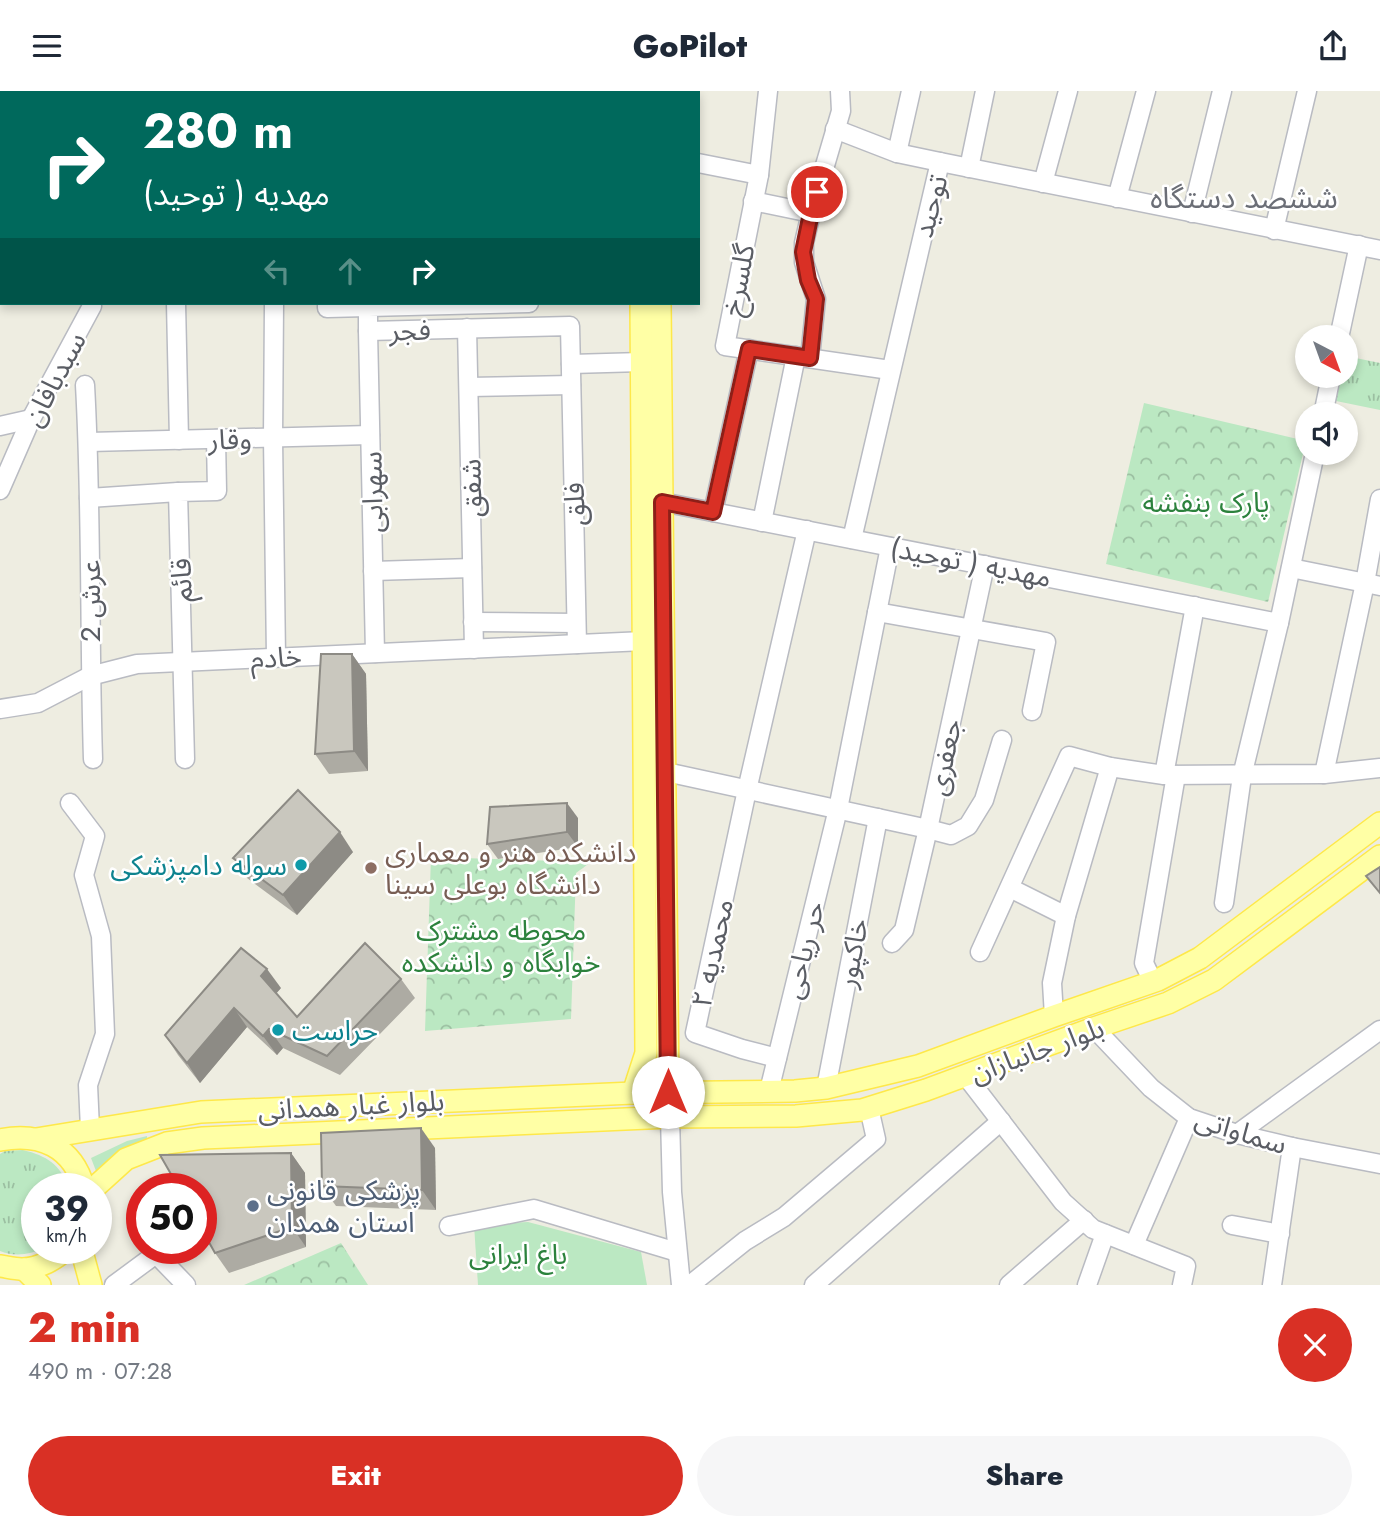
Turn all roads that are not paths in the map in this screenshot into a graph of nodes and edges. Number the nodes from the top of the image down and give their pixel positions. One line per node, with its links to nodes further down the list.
1 (768, 91): 14 (street, گلسرخ)
2 (840, 91): 9 (street)
3 (911, 91): 10 (street)
4 (985, 91): 13 (street)
5 (1068, 91): 15 (street)
6 (1146, 91): 16 (street)
7 (1222, 91): 19 (street)
8 (1307, 91): 20 (street)
9 (835, 129): 10 (street); 18 (street)
10 (897, 153): 11 (street)
11 (940, 162): 13 (street, توحید); 42 (street, توحید)
12 (700, 163): 14 (street)
13 (969, 168): 15 (street, توحید)
14 (759, 175): 17 (street, گلسرخ)
15 (1043, 183): 16 (street, توحید)
16 (1117, 198): 19 (street, توحید)
17 (753, 201): 18 (street); 38 (street, گلسرخ)
18 (811, 213): 39 (street)
19 (1192, 213): 20 (street, توحید)
20 (1275, 230): 21 (street, توحید)
21 (1359, 246): 22 (street, توحید); 33 (street)
22 (1380, 250)
23 (93, 305): 46 (street, سبدبافان)
24 (176, 305): 51 (street)
25 (274, 305): 49 (street)
26 (327, 305): 32 (street)
27 (409, 305): 32 (street, فجر)
28 (429, 305): 36 (street)
29 (529, 305): 34 (street)
30 (641, 305): 40 (main road)
31 (660, 305): 58 (main road)
32 (368, 307): 37 (street, فجر)
33 (1342, 325)
34 (529, 327): 35 (street, فجر); 41 (street, فلق)
35 (467, 328): 36 (street, فجر); 45 (street, شفق)
36 (429, 329): 37 (street, فجر)
37 (368, 331): 48 (street, سهرابی)
38 (749, 349): 39 (street, گلسرخ); 59 (street)
39 (803, 357): 42 (street, گلسرخ); 60 (street)
40 (642, 362): 41 (street); 58 (main road)
41 (571, 364): 44 (street, فلق)
42 (890, 370): 62 (street, توحید)
43 (85, 384): 52 (street, عرش 2)
44 (571, 385): 45 (street); 72 (street, فلق)
45 (468, 387): 65 (street, شفق)
46 (31, 419): 47 (street); 54 (street, سبدبافان)
47 (0, 426)
48 (370, 435): 49 (street, وقار); 67 (street, سهرابی)
49 (273, 438): 50 (street, وقار); 79 (street)
50 (216, 439): 51 (street, وقار); 55 (street)
51 (179, 440): 52 (street, وقار)
52 (89, 442): 56 (street, عرش 2)
53 (1312, 465): 66 (street)
54 (0, 490)
55 (177, 492): 56 (street); 80 (street, قائم)
56 (89, 498): 81 (street, عرش 2)
57 (1380, 499): 68 (street)
58 (653, 503): 59 (street, مهدیه ( توحید)); 75 (main road); 89 (main road)
59 (713, 512): 60 (street, مهدیه ( توحید))
60 (762, 521): 61 (street, مهدیه ( توحید))
61 (807, 530): 62 (street, مهدیه ( توحید)); 93 (street)
62 (852, 539): 63 (street, مهدیه ( توحید))
63 (891, 547): 64 (street, مهدیه ( توحید)); 70 (street, حر ریاحی)
64 (985, 565): 69 (street, مهدیه ( توحید)); 74 (street, جعفری)
65 (472, 568): 67 (street); 71 (street, شفق)
66 (1291, 568): 68 (street); 73 (street)
67 (373, 571): 78 (street, سهرابی)
68 (1372, 585): 90 (street)
69 (1195, 606): 73 (street, مهدیه ( توحید)); 91 (street)
70 (877, 612): 74 (street); 95 (street, حر ریاحی)
71 (473, 622): 72 (street); 77 (street, شفق)
72 (576, 623): 76 (street, فلق)
73 (1279, 623): 92 (street)
74 (971, 628): 83 (street); 98 (street, جعفری)
75 (644, 641): 76 (street, خادم); 116 (main road)
76 (577, 644): 77 (street, خادم)
77 (474, 649): 78 (street, خادم)
78 (375, 653): 79 (street, خادم)
79 (276, 657): 80 (street, خادم)
80 (184, 662): 81 (street, خادم); 86 (street, قائم)
81 (90, 676): 82 (street, خادم); 85 (street, عرش 2)
82 (0, 709)
83 (1032, 711)
84 (1002, 740): 98 (street)
85 (93, 759)
86 (185, 759)
87 (1110, 767): 91 (street); 102 (street); 104 (street)
88 (1380, 768): 90 (street)
89 (666, 772): 93 (street); 115 (main road)
90 (1324, 774): 92 (street)
91 (1170, 775): 92 (street); 107 (street)
92 (1242, 776): 103 (street)
93 (747, 790): 95 (street); 111 (street, محمدیه ۲)
94 (70, 803): 121 (street)
95 (838, 809): 96 (street); 111 (street, حر ریاحی)
96 (878, 818): 98 (street); 113 (street, خاکپور)
97 (1380, 823): 100 (main road, بلوار جانبازان)
98 (928, 829): 105 (street, جعفری)
99 (1380, 856): 101 (main road, بلوار جانبازان)
100 (1331, 860): 101 (main road); 107 (main road, بلوار جانبازان)
101 (1348, 881): 109 (main road, بلوار جانبازان)
102 (1010, 888): 104 (street); 106 (street)
103 (1224, 903)
104 (1066, 916): 108 (street)
105 (892, 943)
106 (980, 952)
107 (1153, 982): 108 (main road, بلوار جانبازان)
108 (1054, 1016): 113 (main road, بلوار جانبازان)
109 (1094, 1028): 112 (main road, بلوار جانبازان); 119 (street, سماواتی)
110 (1380, 1030): 122 (street)
111 (777, 1058): 114 (street, حر ریاحی)
112 (966, 1076): 117 (main road, بلوار جانبازان); 120 (street)
113 (826, 1088): 114 (main road, بلوار جانبازان)
114 (769, 1091): 115 (main road, بلوار جانبازان)
115 (668, 1092): 116 (main road, بلوار غبار همدانی)
116 (633, 1093): 121 (main road, بلوار غبار همدانی)
117 (869, 1108): 118 (main road, بلوار جانبازان); 144 (street)
118 (659, 1117): 128 (main road, بلوار غبار همدانی); 135 (street)
119 (1189, 1118): 122 (street, سماواتی); 134 (street)
120 (1001, 1121): 129 (street); 145 (street)
121 (90, 1129): 123 (main road, بلوار غبار همدانی)
122 (1237, 1134): 125 (street, سماواتی)
123 (36, 1139): 124 (main road, بلوار غبار همدانی); 127 (main road)
124 (0, 1140)
125 (1292, 1147): 126 (street, سماواتی); 133 (street)
126 (1380, 1164)
127 (79, 1173)
128 (111, 1173)
129 (1084, 1220): 132 (street); 146 (street)
130 (449, 1226): 135 (street)
131 (1232, 1226): 133 (street)
132 (1105, 1234): 134 (street); 147 (street)
133 (1280, 1234): 149 (street)
134 (1134, 1245): 148 (street)
135 (677, 1252): 143 (street)
136 (43, 1264): 138 (main road)
137 (85, 1264): 140 (main road)
138 (14, 1272): 139 (main road)
139 (40, 1285)
140 (91, 1285)
141 (114, 1285): 142 (street)
142 (186, 1285)
143 (681, 1285)
144 (690, 1285)
145 (814, 1285)
146 (1009, 1285)
147 (1087, 1285)
148 (1182, 1285)
149 (1272, 1285)

